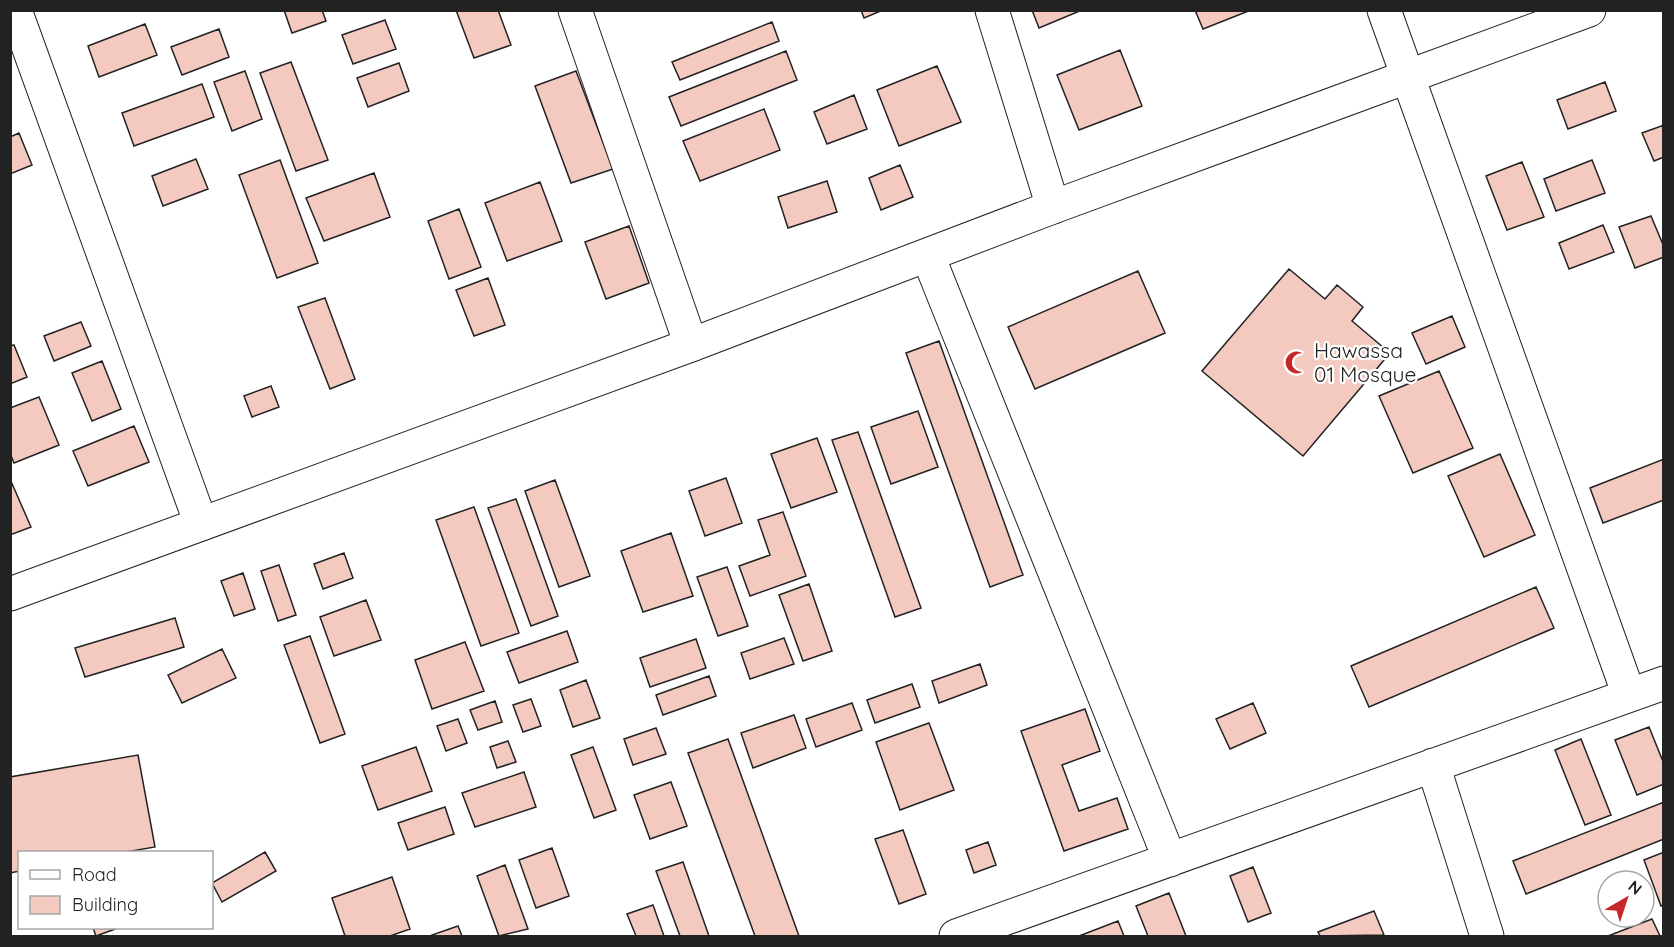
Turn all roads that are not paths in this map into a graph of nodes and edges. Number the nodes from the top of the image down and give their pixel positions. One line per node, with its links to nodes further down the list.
1 (15, 10): 10 (street)
2 (575, 10): 9 (street)
3 (992, 10): 7 (street)
4 (1384, 10): 6 (street)
5 (1589, 10): 6 (street)
6 (1407, 76): 7 (street); 13 (street)
7 (1053, 207): 8 (street)
8 (928, 256): 9 (street); 15 (street)
9 (692, 345): 10 (street)
10 (201, 525): 11 (street)
11 (10, 594)
12 (1664, 683): 13 (street)
13 (1629, 696): 14 (street)
14 (1433, 765): 15 (street); 17 (street)
15 (1170, 860): 16 (street)
16 (975, 933)
17 (1487, 936)

